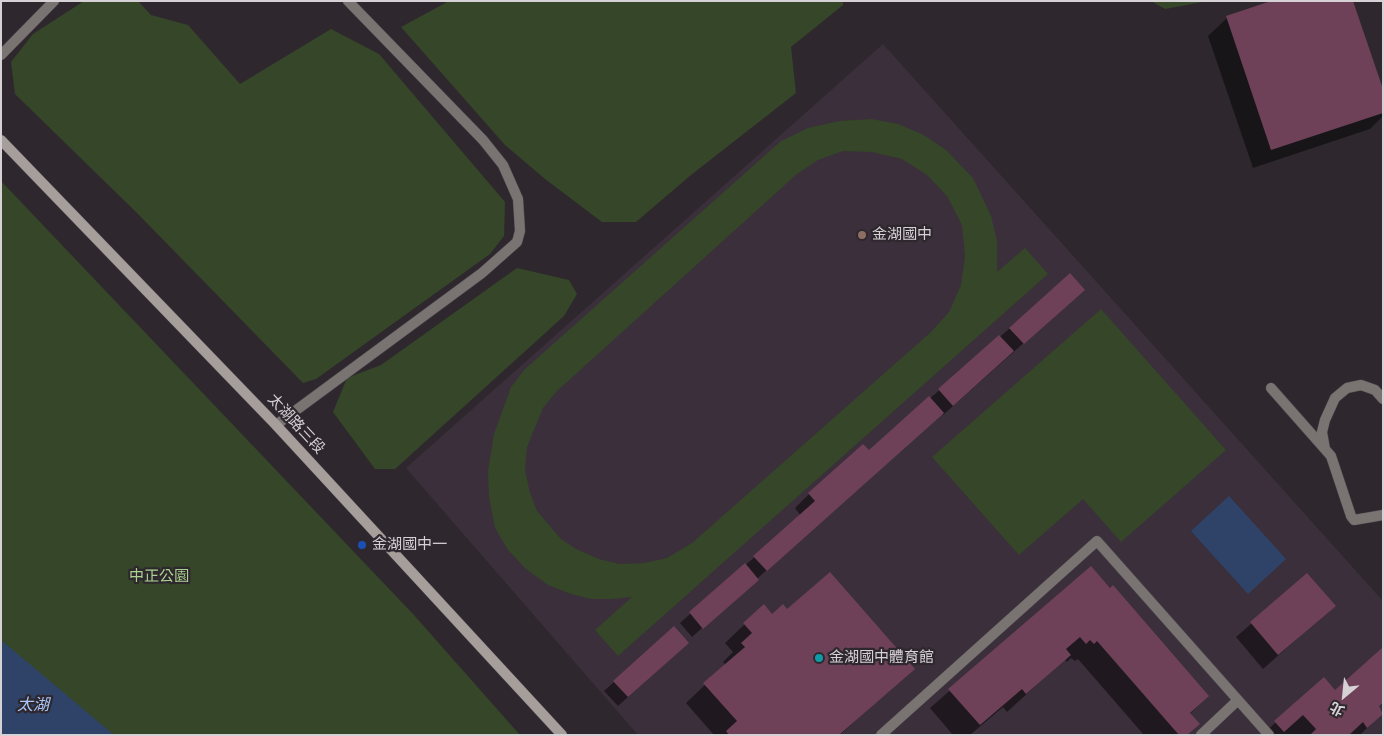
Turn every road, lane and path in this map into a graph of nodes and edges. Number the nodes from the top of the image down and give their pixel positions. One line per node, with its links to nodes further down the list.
1 (54, 1): 3 (street)
2 (348, 1): 7 (street)
3 (1, 56)
4 (1, 140): 7 (street, 太湖路三段)
5 (1272, 388): 8 (street)
6 (1383, 399): 8 (street)
7 (276, 424): 11 (street, 太湖路三段)
8 (1325, 450): 9 (street)
9 (1383, 515)
10 (1238, 700): 12 (street); 13 (street); 14 (street)
11 (562, 735)
12 (881, 735)
13 (1201, 735)
14 (1269, 735)

